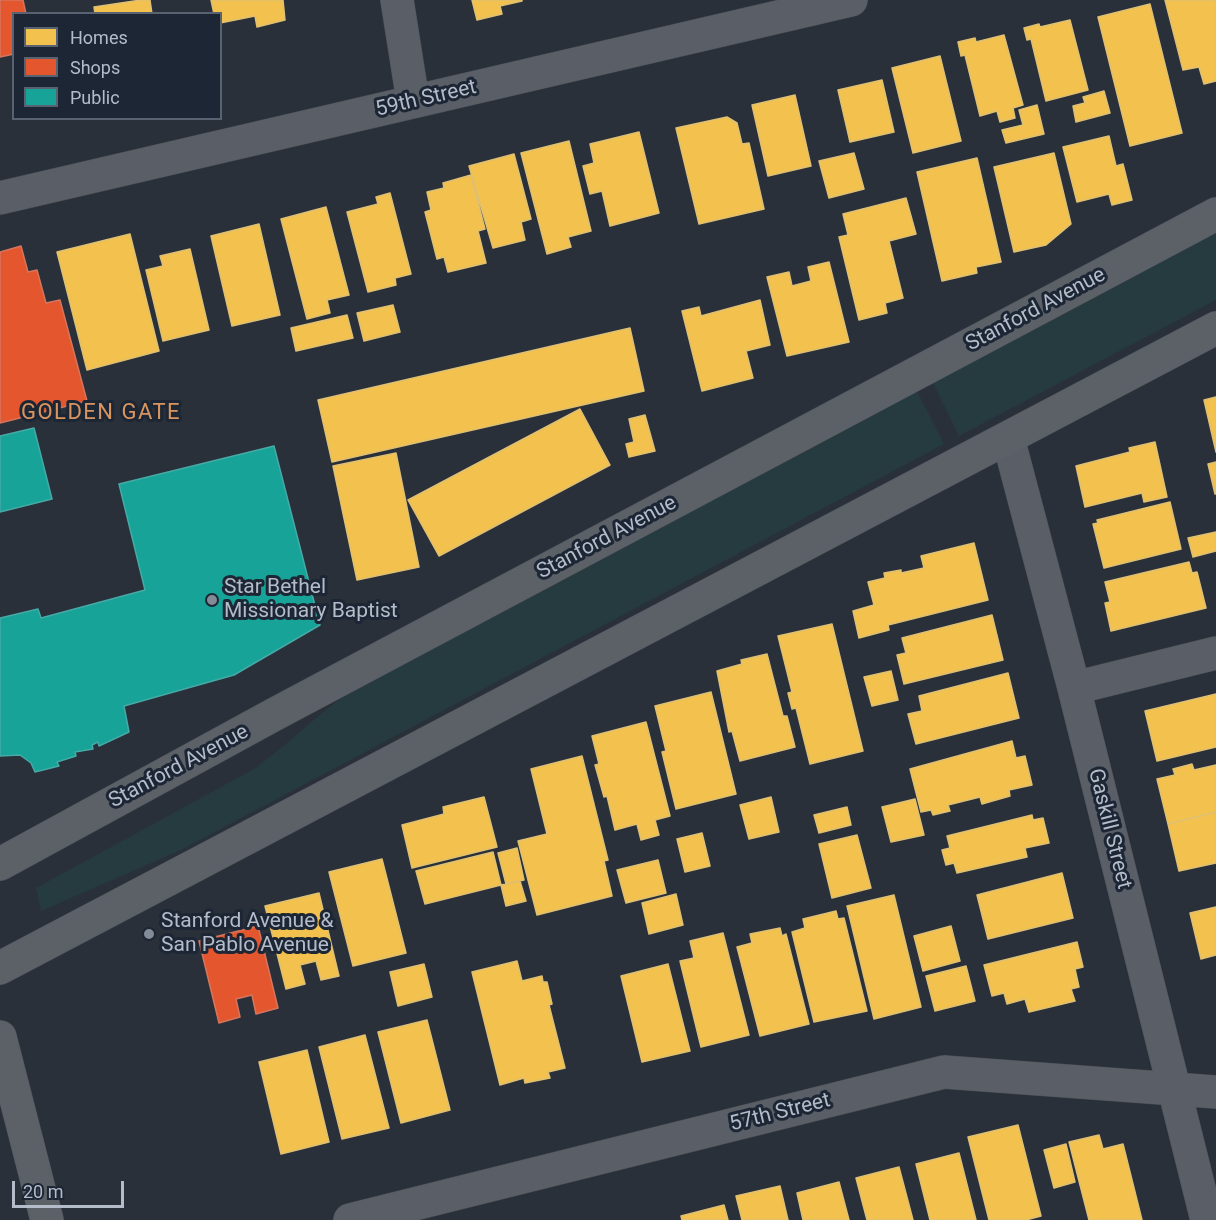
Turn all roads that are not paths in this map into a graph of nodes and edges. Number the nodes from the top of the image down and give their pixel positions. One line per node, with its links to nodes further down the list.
1 (397, 0): 3 (street)
2 (851, 0): 3 (street, 59th Street)
3 (413, 101): 4 (street, 59th Street)
4 (0, 198)
5 (1216, 214): 10 (main road, Stanford Avenue)
6 (1216, 328): 7 (main road)
7 (1008, 438): 9 (street, Gaskill Street); 11 (main road)
8 (1216, 652): 9 (street)
9 (1074, 688): 13 (street, Gaskill Street)
10 (0, 864)
11 (0, 968)
12 (0, 1037): 15 (main road)
13 (1172, 1088): 14 (street, 57th Street); 16 (street, 57th Street); 17 (street, Gaskill Street)
14 (1216, 1092)
15 (47, 1220)
16 (350, 1220)
17 (1207, 1220)

